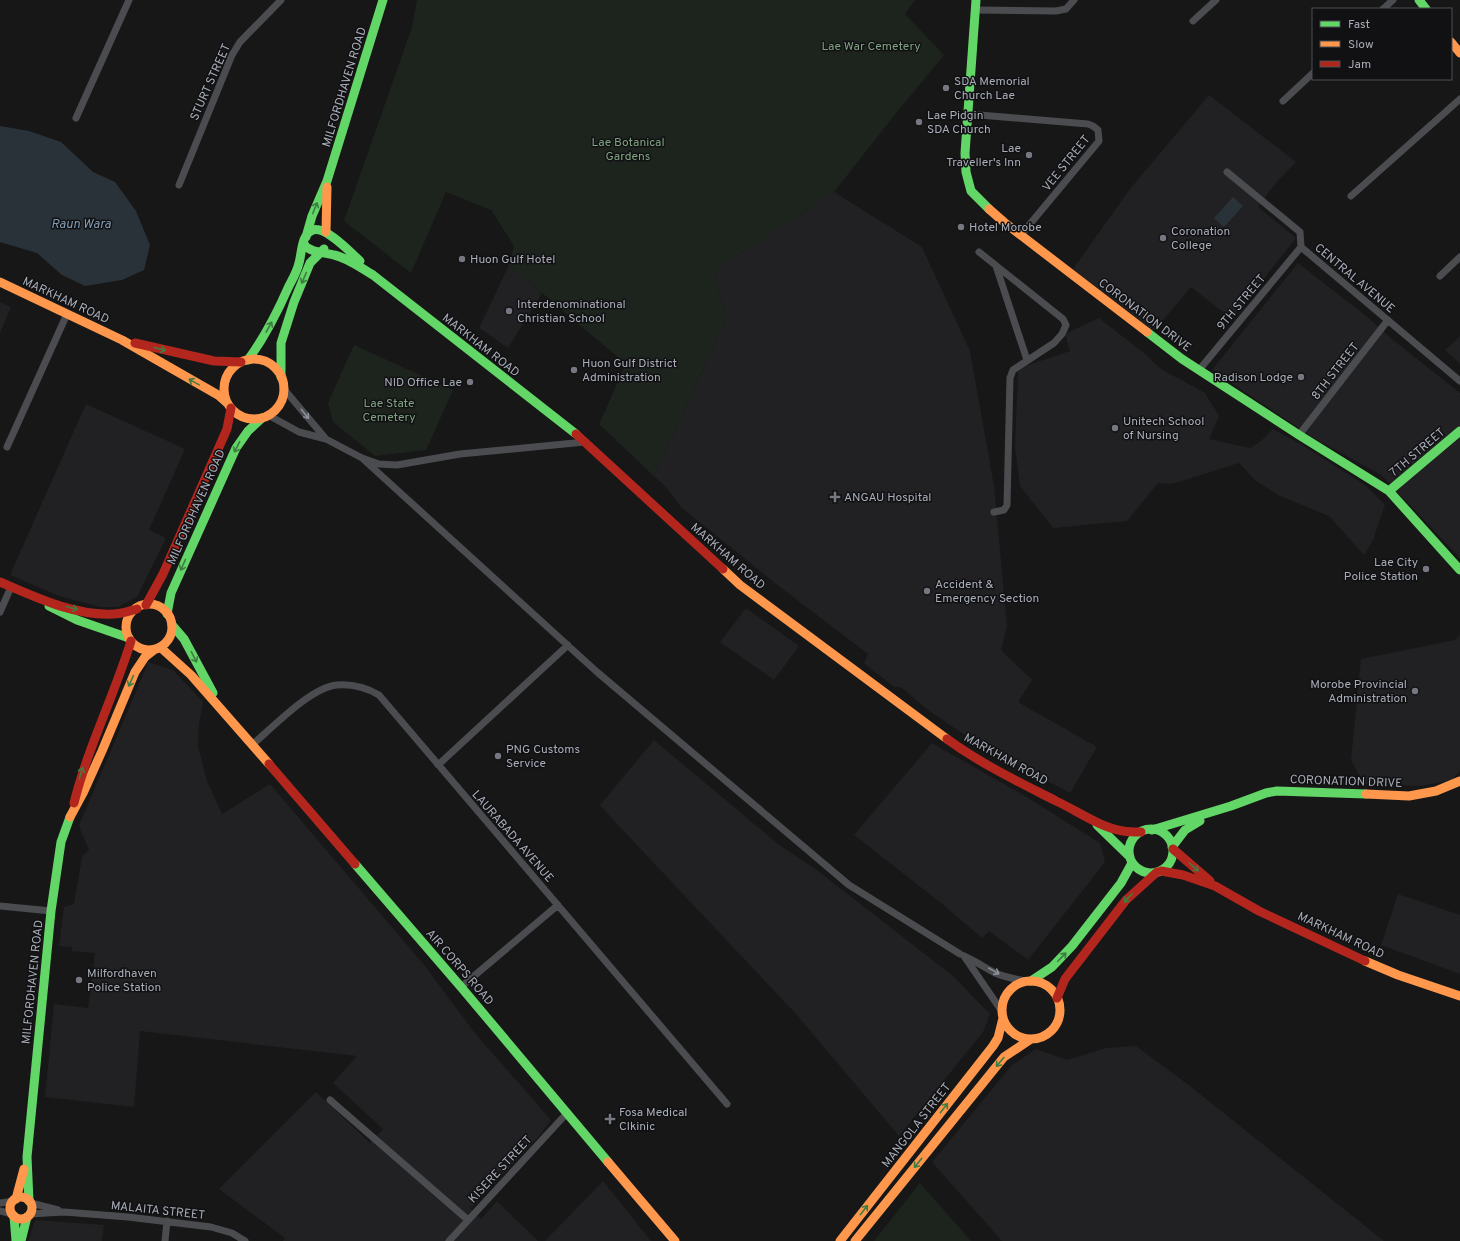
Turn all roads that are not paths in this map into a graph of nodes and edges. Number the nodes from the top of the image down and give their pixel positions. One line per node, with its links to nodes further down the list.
1 (129, 0): 19 (street)
2 (281, 0): 22 (street, STURT STREET)
3 (383, 0): 21 (main road, MILFORDHAVEN ROAD)
4 (976, 0): 11 (main road, CORONATION DRIVE)
5 (1074, 0): 11 (street)
6 (1216, 0): 12 (street)
7 (1393, 0): 9 (street)
8 (1419, 0): 10 (main road)
9 (1384, 8)
10 (1425, 8)
11 (976, 10): 18 (main road, CORONATION DRIVE)
12 (1193, 21)
13 (1452, 43): 14 (main road)
14 (1460, 54)
15 (1312, 74): 17 (street)
16 (1460, 99): 23 (street)
17 (1283, 101)
18 (968, 114): 25 (main road, CORONATION DRIVE); 25 (street, VEE STREET)
19 (76, 118)
20 (1227, 172): 27 (street, CENTRAL AVENUE)
21 (327, 180): 24 (main road, MILFORDHAVEN ROAD); 26 (main road, MILFORDHAVEN ROAD, one-way to 21)
22 (179, 184)
23 (1351, 196)
24 (326, 232): 26 (main road); 28 (main road, MILFORDHAVEN ROAD); 32 (main road, MARKHAM ROAD)
25 (1020, 236): 40 (main road, CORONATION DRIVE)
26 (304, 240): 28 (main road, MARKHAM ROAD); 39 (main road, MILFORDHAVEN ROAD, one-way to 26)
27 (1300, 247): 36 (street, CENTRAL AVENUE); 40 (street, 9TH STREET)
28 (320, 252): 32 (main road, MARKHAM ROAD); 41 (main road, MILFORDHAVEN ROAD, one-way to 41)
29 (979, 252): 31 (street)
30 (1460, 257): 33 (street)
31 (996, 266): 38 (street); 38 (street)
32 (373, 275): 49 (main road, MARKHAM ROAD)
33 (1440, 276)
34 (0, 282): 35 (main road, MARKHAM ROAD)
35 (67, 314): 37 (main road, MARKHAM ROAD); 50 (street)
36 (1388, 320): 42 (street, CENTRAL AVENUE); 47 (street, 8TH STREET)
37 (122, 340): 39 (main road, MARKHAM ROAD, one-way to 39); 44 (main road, MARKHAM ROAD, one-way to 37)
38 (1026, 360): 53 (street)
39 (244, 361): 41 (main road); 44 (main road)
40 (1199, 370): 47 (main road, CORONATION DRIVE)
41 (281, 376): 43 (main road)
42 (1460, 381)
43 (283, 388): 45 (main road); 48 (street, one-way to 48)
44 (229, 405): 45 (main road); 58 (main road, MILFORDHAVEN ROAD)
45 (265, 416): 48 (street); 61 (main road, MILFORDHAVEN ROAD, one-way to 61)
46 (1460, 431): 52 (main road, 7TH STREET)
47 (1299, 435): 52 (main road, CORONATION DRIVE)
48 (326, 440): 51 (street)
49 (585, 442): 51 (street); 72 (main road, MARKHAM ROAD)
50 (7, 446)
51 (362, 458): 64 (street)
52 (1389, 491): 54 (main road, CORONATION DRIVE)
53 (994, 512)
54 (1460, 570)
55 (0, 582): 56 (main road)
56 (11, 587): 57 (main road); 60 (street)
57 (35, 596): 59 (main road, one-way to 59); 63 (main road)
58 (146, 605): 59 (main road); 61 (main road)
59 (137, 609): 63 (main road)
60 (0, 612)
61 (168, 614): 62 (main road)
62 (172, 625): 65 (main road); 66 (main road, AIR CORPS ROAD, one-way to 66)
63 (130, 640): 65 (main road); 71 (main road, MILFORDHAVEN ROAD, one-way to 63)
64 (568, 645): 68 (street); 82 (street)
65 (157, 649): 66 (main road, AIR CORPS ROAD); 71 (main road, MILFORDHAVEN ROAD, one-way to 71)
66 (223, 711): 67 (main road, AIR CORPS ROAD)
67 (252, 745): 68 (street, LAURABADA AVENUE); 84 (main road, AIR CORPS ROAD)
68 (438, 765): 79 (street, LAURABADA AVENUE)
69 (1460, 781): 70 (main road, CORONATION DRIVE)
70 (1231, 806): 73 (main road, CORONATION DRIVE); 75 (main road, CORONATION DRIVE)
71 (72, 811): 81 (main road, MILFORDHAVEN ROAD)
72 (1092, 820): 74 (main road, MARKHAM ROAD); 76 (main road, MARKHAM ROAD)
73 (1152, 830): 74 (main road); 75 (main road)
74 (1141, 832): 76 (main road)
75 (1173, 848): 77 (main road); 78 (main road, MARKHAM ROAD, one-way to 78)
76 (1131, 860): 77 (main road); 83 (main road, one-way to 76)
77 (1159, 872): 78 (main road, MARKHAM ROAD); 86 (main road, one-way to 86)
78 (1215, 886): 85 (main road, MARKHAM ROAD)
79 (558, 905): 84 (street); 90 (street, LAURABADA AVENUE)
80 (0, 906): 81 (street)
81 (51, 911): 92 (main road, MILFORDHAVEN ROAD)
82 (960, 954)
83 (1028, 981): 86 (main road); 87 (main road); 87 (street, one-way to 83)
84 (461, 987): 91 (main road, AIR CORPS ROAD)
85 (1460, 996)
86 (1057, 998): 88 (main road)
87 (1002, 1014): 88 (main road); 108 (main road, MANGOLA STREET, one-way to 87)
88 (1031, 1039): 109 (main road, MANGOLA STREET, one-way to 109)
89 (330, 1100): 100 (street)
90 (727, 1104)
91 (567, 1113): 100 (street, KISERE STREET); 107 (main road, AIR CORPS ROAD)
92 (27, 1157): 93 (main road, MILFORDHAVEN ROAD); 94 (main road, MILFORDHAVEN ROAD)
93 (15, 1200): 94 (main road); 95 (street); 98 (main road)
94 (30, 1202): 97 (street, MALAITA STREET); 99 (main road)
95 (0, 1203)
96 (0, 1211): 98 (street)
97 (64, 1212): 99 (street, MALAITA STREET); 101 (street, MALAITA STREET)
98 (13, 1215): 99 (main road); 102 (main road)
99 (29, 1216): 103 (main road)
100 (468, 1220): 106 (street, KISERE STREET)
101 (167, 1221): 104 (street); 105 (street, MALAITA STREET)
102 (16, 1241)
103 (21, 1241)
104 (165, 1241)
105 (245, 1241)
106 (449, 1241)
107 (675, 1241)
108 (840, 1241)
109 (855, 1241)

